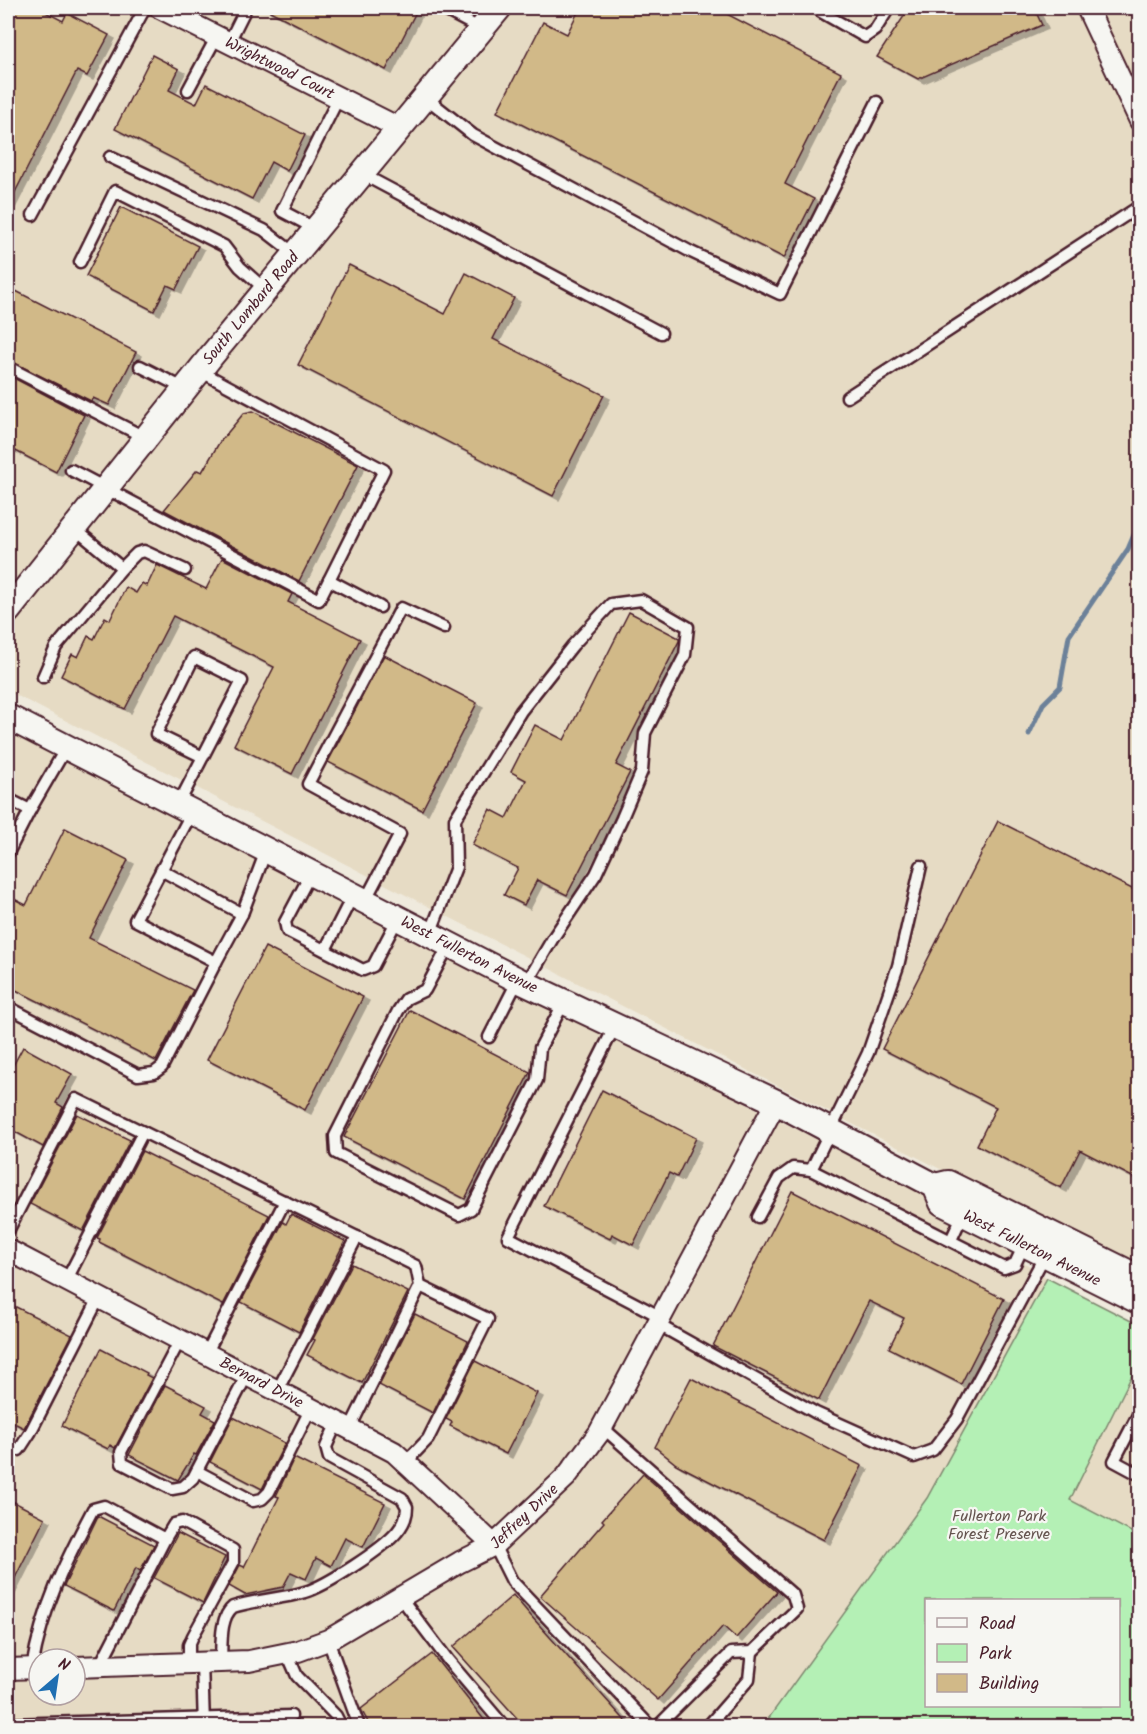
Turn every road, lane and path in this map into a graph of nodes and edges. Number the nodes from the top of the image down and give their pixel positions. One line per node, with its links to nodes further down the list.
1 (145, 8): 20 (lane)
2 (160, 8): 10 (street, Wrightwood Court)
3 (246, 8): 10 (lane)
4 (499, 8): 9 (street, South Lombard Road)
5 (820, 8): 6 (lane)
6 (890, 8)
7 (1087, 8): 15 (street)
8 (445, 10): 9 (lane)
9 (482, 29): 13 (street, South Lombard Road)
10 (223, 39): 11 (lane); 12 (street, Wrightwood Court)
11 (188, 90)
12 (339, 97): 16 (street, Wrightwood Court); 21 (lane)
13 (425, 97): 14 (lane); 16 (street, South Lombard Road)
14 (877, 102)
15 (1140, 121)
16 (399, 128): 18 (street, South Lombard Road)
17 (110, 157): 22 (lane)
18 (362, 174): 21 (street, South Lombard Road); 25 (lane)
19 (1140, 206): 29 (lane)
20 (33, 215)
21 (316, 229): 22 (street, South Lombard Road)
22 (295, 254): 24 (street, South Lombard Road)
23 (80, 262): 24 (lane)
24 (266, 290): 28 (street, South Lombard Road)
25 (661, 333)
26 (140, 366): 28 (lane)
27 (8, 367): 30 (lane)
28 (192, 380): 30 (street, South Lombard Road); 36 (lane)
29 (847, 397)
30 (146, 438): 32 (street, South Lombard Road)
31 (71, 470): 32 (lane)
32 (106, 488): 33 (street, South Lombard Road); 36 (lane)
33 (74, 528): 34 (lane); 38 (street, South Lombard Road)
34 (122, 568): 35 (lane); 40 (lane)
35 (185, 570)
36 (329, 580): 37 (lane)
37 (380, 606)
38 (8, 611)
39 (444, 628): 52 (lane)
40 (43, 677)
41 (8, 717): 42 (street, West Fullerton Avenue)
42 (66, 748): 45 (street, West Fullerton Avenue); 46 (lane)
43 (203, 757): 43 (lane); 45 (lane)
44 (8, 799): 46 (lane)
45 (185, 809): 47 (street, West Fullerton Avenue); 50 (lane)
46 (30, 810): 48 (lane)
47 (266, 850): 51 (street, West Fullerton Avenue); 53 (lane)
48 (8, 853)
49 (921, 866): 64 (lane)
50 (161, 870): 53 (lane); 57 (lane)
51 (310, 873): 52 (street, West Fullerton Avenue); 56 (lane)
52 (359, 898): 54 (street, West Fullerton Avenue); 56 (lane)
53 (242, 914): 57 (lane)
54 (398, 918): 55 (street, West Fullerton Avenue); 56 (lane)
55 (439, 940): 58 (street, West Fullerton Avenue); 58 (lane); 59 (lane)
56 (325, 950)
57 (216, 962): 60 (lane)
58 (522, 982): 59 (street, West Fullerton Avenue); 62 (lane)
59 (564, 1002): 61 (street, West Fullerton Avenue)
60 (8, 1007)
61 (615, 1026): 63 (street, West Fullerton Avenue); 81 (lane)
62 (489, 1037)
63 (776, 1102): 64 (street, West Fullerton Avenue); 81 (street, Jeffrey Drive)
64 (828, 1130): 66 (lane); 67 (street, West Fullerton Avenue)
65 (143, 1132): 68 (lane); 71 (lane); 77 (lane)
66 (811, 1170): 70 (lane); 73 (lane)
67 (935, 1186): 69 (street, West Fullerton Avenue); 76 (street, West Fullerton Avenue)
68 (285, 1202): 72 (lane); 83 (lane)
69 (963, 1214): 73 (lane); 75 (street, West Fullerton Avenue)
70 (758, 1217)
71 (8, 1232)
72 (357, 1237): 78 (lane); 85 (lane)
73 (951, 1240): 75 (lane)
74 (8, 1250): 77 (street, Bernard Drive)
75 (1034, 1250): 80 (street, West Fullerton Avenue); 81 (lane)
76 (1140, 1278)
77 (66, 1281): 79 (street, Bernard Drive)
78 (420, 1286): 88 (lane); 91 (lane)
79 (99, 1298): 82 (street, Bernard Drive); 90 (lane)
80 (1140, 1302)
81 (659, 1320): 89 (street, Jeffrey Drive)
82 (180, 1340): 83 (street, Bernard Drive); 92 (lane)
83 (206, 1354): 84 (street, Bernard Drive)
84 (248, 1375): 85 (street, Bernard Drive); 92 (lane)
85 (277, 1391): 86 (street, Bernard Drive)
86 (311, 1408): 88 (street, Bernard Drive); 92 (lane)
87 (1140, 1411): 93 (lane)
88 (343, 1425): 91 (street, Bernard Drive); 101 (lane)
89 (602, 1427): 95 (street, Jeffrey Drive); 99 (lane)
90 (8, 1449)
91 (406, 1462): 95 (street, Bernard Drive)
92 (196, 1471)
93 (1140, 1475)
94 (165, 1539): 98 (lane); 101 (lane); 102 (lane)
95 (494, 1545): 96 (street, Jeffrey Drive); 112 (lane)
96 (400, 1598): 97 (street, Jeffrey Drive); 111 (lane)
97 (328, 1641): 100 (street, Jeffrey Drive); 110 (lane)
98 (36, 1647)
99 (752, 1652): 113 (lane); 114 (lane)
100 (287, 1653): 101 (street, Jeffrey Drive); 109 (lane)
101 (204, 1662): 102 (street, Jeffrey Drive); 107 (lane)
102 (100, 1665): 103 (street, Jeffrey Drive)
103 (87, 1666)
104 (27, 1668): 105 (street)
105 (8, 1669)
106 (291, 1716): 107 (lane)
107 (204, 1722): 108 (lane)
108 (8, 1724)
109 (341, 1726)
110 (359, 1726)
111 (504, 1726)
112 (650, 1726)
113 (658, 1726)
114 (708, 1726)

